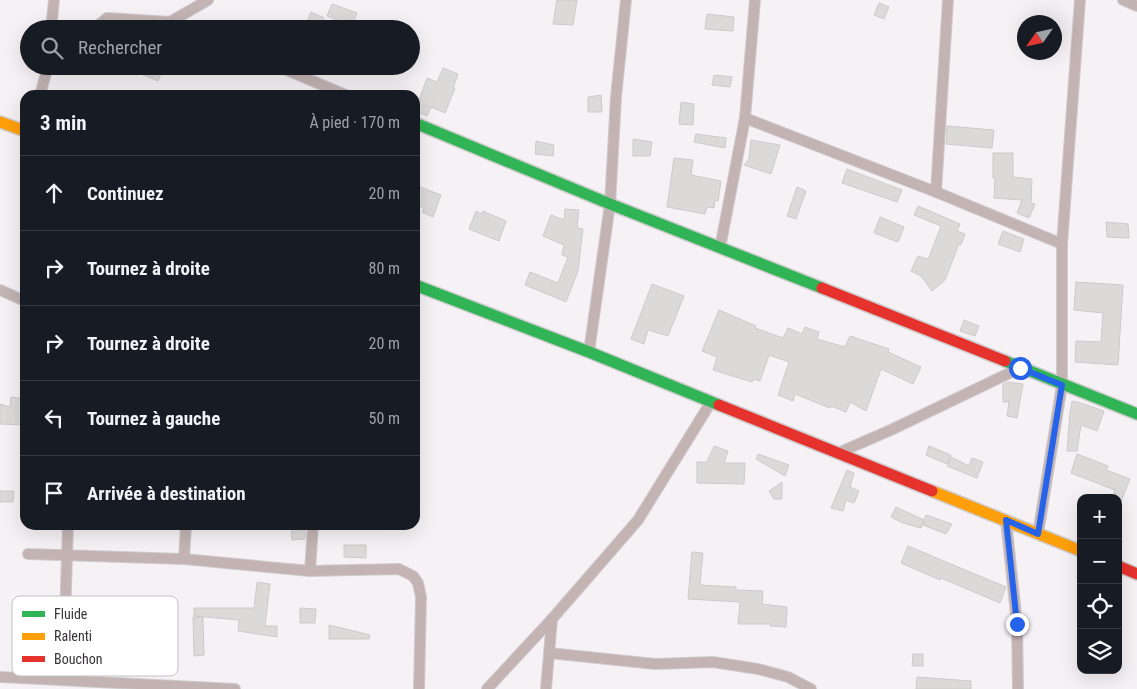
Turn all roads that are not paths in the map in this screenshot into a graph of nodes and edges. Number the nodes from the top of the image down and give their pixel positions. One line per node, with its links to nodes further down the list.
1 (54, 0): 9 (street)
2 (208, 0): 12 (street)
3 (626, 0): 22 (street)
4 (755, 0): 17 (street)
5 (948, 0): 21 (street)
6 (1080, 0): 23 (street)
7 (1123, 0): 8 (street)
8 (1137, 6)
9 (52, 20)
10 (105, 20): 11 (street)
11 (138, 20)
12 (173, 20)
13 (46, 75): 15 (street)
14 (298, 75): 16 (street)
15 (41, 90)
16 (334, 90)
17 (745, 118): 21 (street); 24 (street)
18 (0, 122): 20 (street)
19 (420, 126): 22 (street)
20 (20, 129)
21 (936, 192): 23 (street)
22 (610, 204): 24 (street); 28 (street)
23 (1062, 244): 30 (street)
24 (720, 248): 29 (street)
25 (420, 286): 28 (street)
26 (0, 290): 27 (street)
27 (20, 299)
28 (589, 352): 31 (street)
29 (1020, 368): 30 (street); 33 (street)
30 (1062, 385): 32 (street); 38 (street)
31 (711, 402): 33 (street); 47 (street)
32 (1137, 414)
33 (837, 454): 34 (street)
34 (1006, 520): 38 (street); 57 (street)
35 (68, 530): 41 (street)
36 (186, 530): 42 (street)
37 (313, 530): 44 (street)
38 (1038, 534): 39 (street)
39 (1077, 549)
40 (28, 554): 41 (street)
41 (66, 556): 42 (street); 46 (street)
42 (184, 559): 44 (street)
43 (1122, 568): 45 (street)
44 (310, 571): 53 (street)
45 (1137, 574)
46 (65, 596)
47 (552, 619): 48 (street); 54 (street)
48 (549, 653): 55 (street); 56 (street)
49 (0, 676): 51 (street)
50 (63, 676): 51 (street)
51 (63, 680): 52 (street)
52 (235, 689)
53 (419, 689)
54 (487, 689)
55 (546, 689)
56 (811, 689)
57 (1018, 689)

